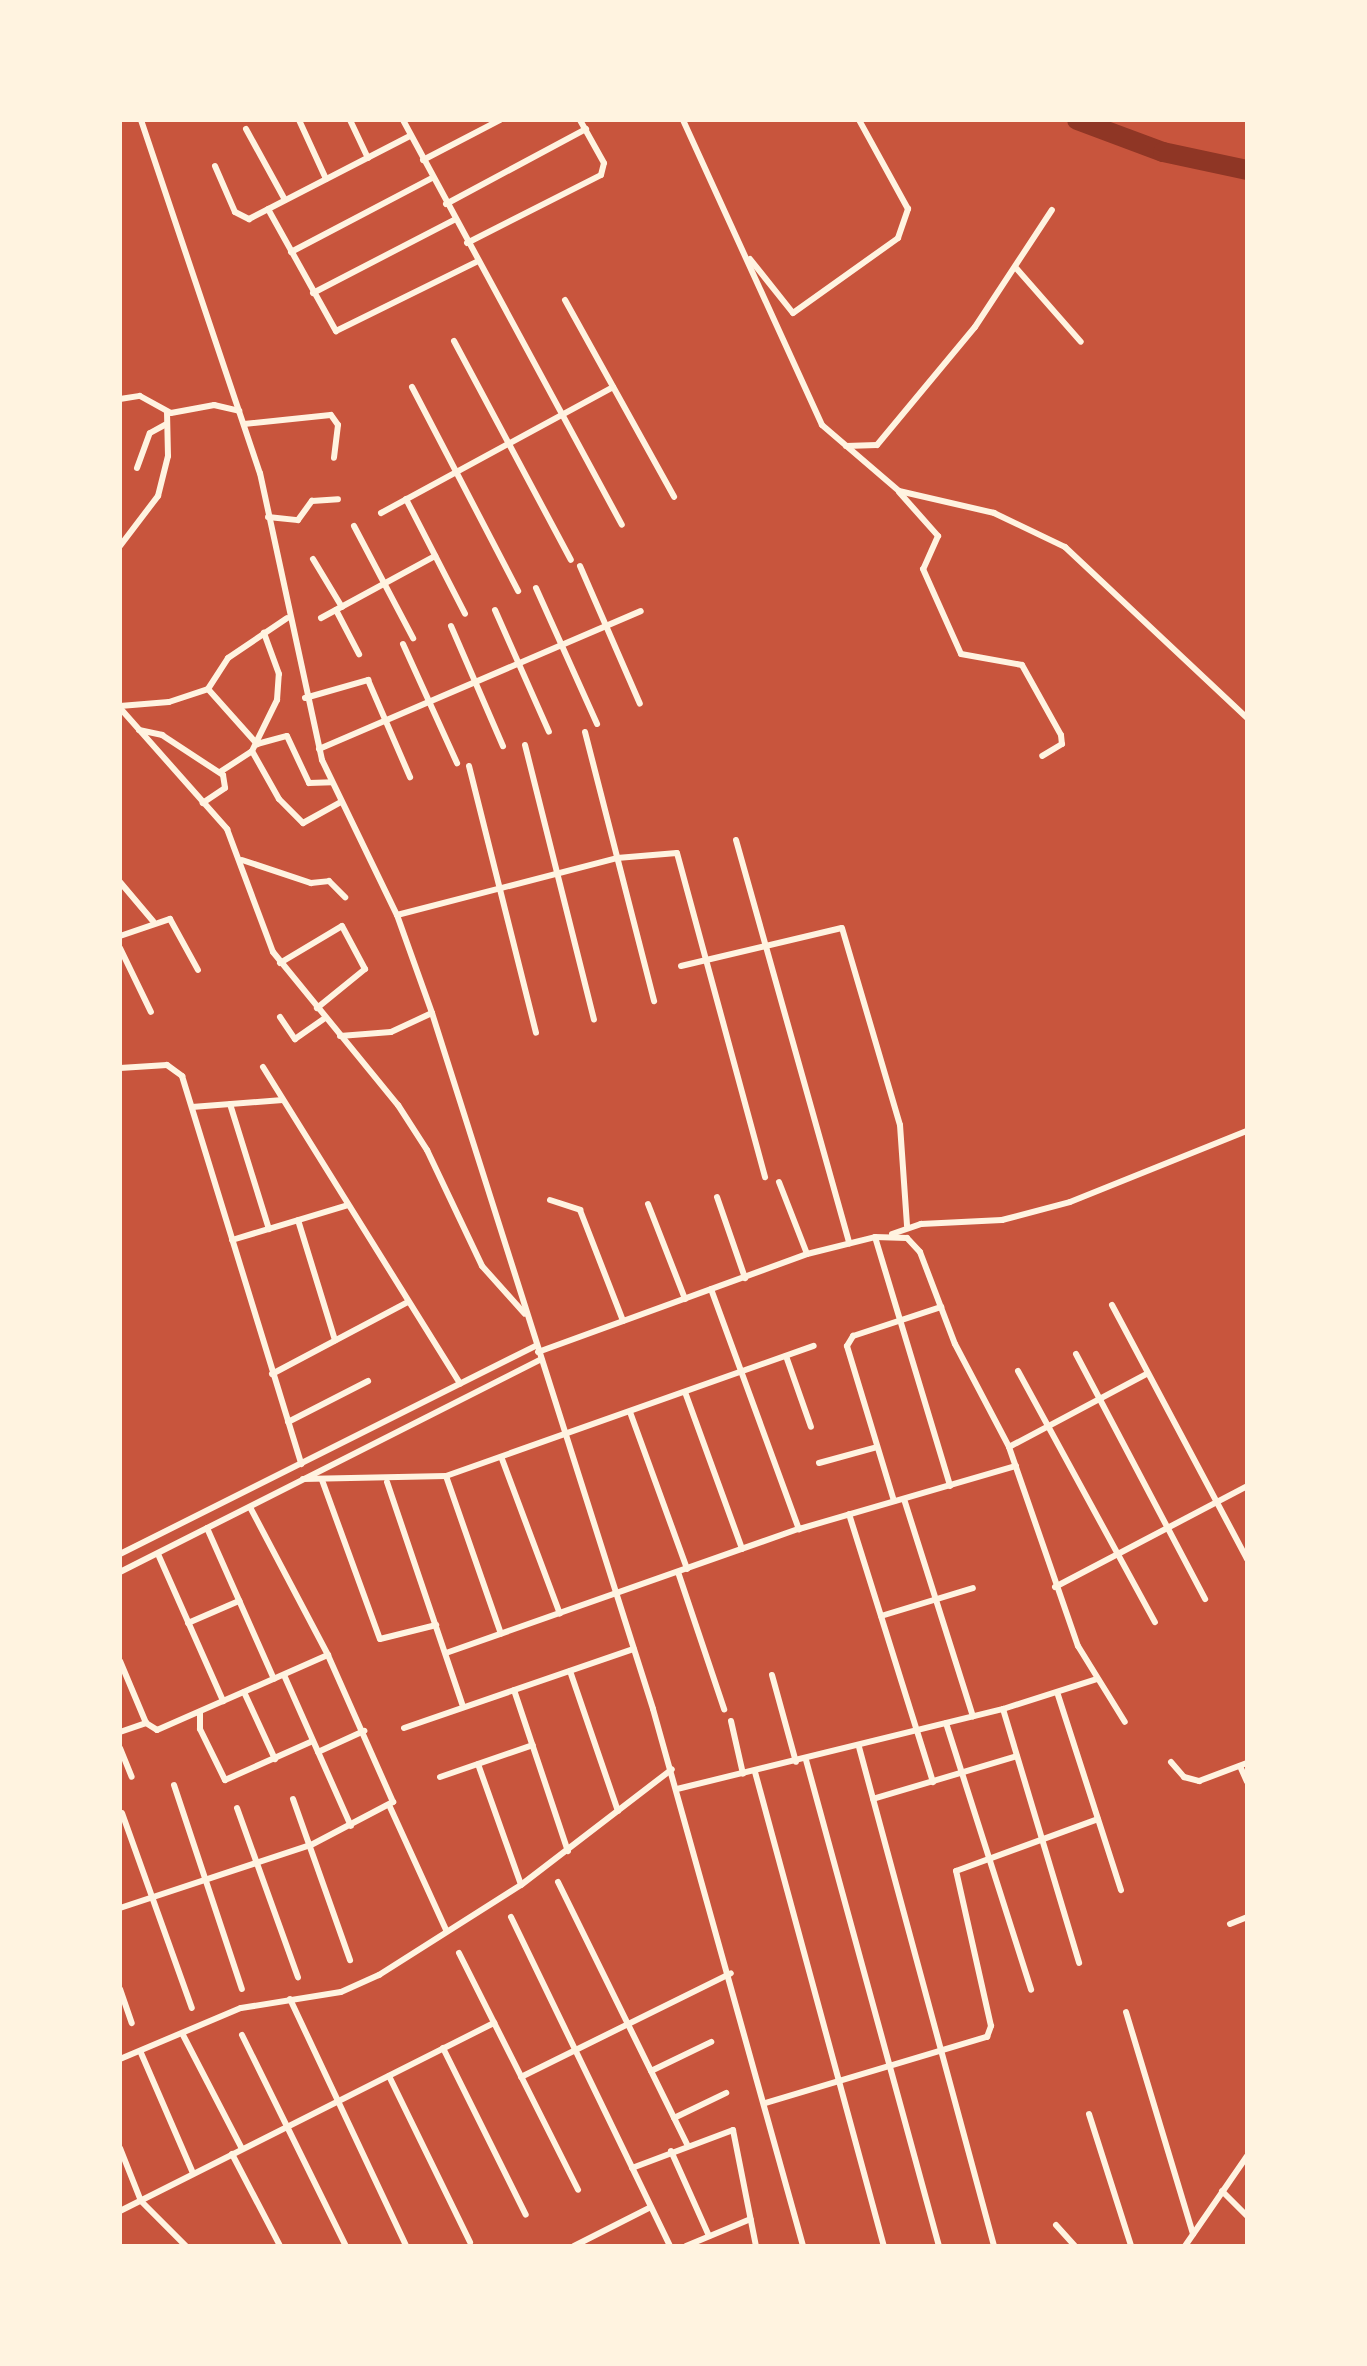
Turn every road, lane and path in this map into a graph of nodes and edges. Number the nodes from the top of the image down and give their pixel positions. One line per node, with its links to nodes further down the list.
1 (141, 120): 34 (street)
2 (299, 120): 16 (street)
3 (350, 120): 12 (street)
4 (404, 120): 11 (street)
5 (500, 120): 13 (street)
6 (580, 120): 9 (street)
7 (683, 120): 24 (street)
8 (858, 120): 24 (street)
9 (586, 129): 18 (street); 22 (street)
10 (246, 130): 17 (street)
11 (410, 136): 12 (street); 13 (street)
12 (368, 158): 16 (street)
13 (423, 160): 15 (street)
14 (215, 166): 19 (street)
15 (432, 178): 18 (street); 23 (street)
16 (326, 179): 17 (street)
17 (286, 200): 19 (street)
18 (446, 204): 21 (street)
19 (268, 209): 23 (street)
20 (1052, 210): 26 (street)
21 (454, 220): 22 (street); 27 (street)
22 (467, 244): 25 (street)
23 (291, 252): 27 (street)
24 (747, 257): 40 (street)
25 (476, 262): 27 (street); 36 (street)
26 (1016, 268): 30 (street); 40 (street)
27 (313, 293)
28 (565, 300): 32 (street)
29 (454, 341): 39 (street)
30 (1080, 342)
31 (412, 387): 43 (street)
32 (612, 387): 36 (street); 45 (street)
33 (120, 399): 35 (street)
34 (239, 411): 35 (street); 38 (street)
35 (168, 412): 37 (street)
36 (560, 415): 39 (street); 50 (street)
37 (166, 424): 42 (street); 52 (street)
38 (244, 424): 41 (street); 49 (street)
39 (508, 443): 43 (street); 55 (street)
40 (844, 446): 44 (street)
41 (334, 458)
42 (137, 468)
43 (456, 472): 47 (street); 59 (street)
44 (899, 491): 80 (street); 90 (street)
45 (674, 497)
46 (338, 499): 49 (street)
47 (406, 499): 48 (street); 53 (street)
48 (381, 512)
49 (268, 517): 64 (street)
50 (622, 525)
51 (354, 526): 57 (street)
52 (120, 546)
53 (435, 556): 57 (street); 63 (street)
54 (313, 560): 60 (street)
55 (571, 560)
56 (580, 566): 67 (street)
57 (384, 584): 60 (street); 69 (street)
58 (536, 588): 71 (street)
59 (518, 591)
60 (339, 609): 65 (street); 72 (street)
61 (495, 610): 73 (street)
62 (641, 611): 67 (street)
63 (465, 614)
64 (288, 618): 68 (street); 76 (street)
65 (321, 618)
66 (451, 626): 74 (street)
67 (607, 626): 71 (street); 78 (street)
68 (264, 633): 75 (street); 88 (street)
69 (413, 638)
70 (403, 644): 77 (street)
71 (564, 644): 73 (street); 82 (street)
72 (359, 654)
73 (519, 664): 74 (street); 84 (street)
74 (475, 682): 77 (street); 87 (street)
75 (208, 689): 79 (street); 88 (street)
76 (305, 698): 81 (street); 89 (street)
77 (430, 701): 81 (street); 91 (street)
78 (640, 704)
79 (120, 707): 83 (street)
80 (1247, 718)
81 (386, 720): 89 (street); 94 (street)
82 (596, 724)
83 (138, 730): 93 (street); 97 (street)
84 (549, 732)
85 (585, 732): 99 (street)
86 (525, 744): 101 (street)
87 (503, 746)
88 (255, 748): 93 (street); 95 (street); 96 (street)
89 (318, 749): 95 (street)
90 (1042, 756)
91 (457, 762)
92 (469, 766): 103 (street)
93 (220, 772): 97 (street)
94 (410, 778)
95 (332, 782): 96 (street)
96 (341, 802): 106 (street)
97 (203, 803): 100 (street)
98 (736, 840): 109 (street)
99 (617, 858): 101 (street); 111 (street); 115 (street)
100 (242, 860): 105 (street); 112 (street)
101 (559, 873): 103 (street); 121 (street)
102 (120, 882): 104 (street)
103 (500, 888): 106 (street); 122 (street)
104 (124, 893): 107 (street)
105 (345, 897)
106 (396, 915): 118 (street)
107 (153, 921): 108 (street); 114 (street)
108 (120, 936)
109 (764, 944): 111 (street); 137 (street); 142 (street)
110 (120, 948): 117 (street)
111 (707, 960): 113 (street); 130 (street)
112 (280, 963): 116 (street); 116 (street)
113 (681, 966)
114 (198, 970)
115 (654, 1001)
116 (317, 1008): 120 (street)
117 (152, 1012)
118 (432, 1013): 123 (street); 150 (street)
119 (280, 1018): 120 (street)
120 (325, 1018): 123 (street)
121 (594, 1018)
122 (536, 1033)
123 (340, 1036): 150 (street)
124 (121, 1067): 128 (street)
125 (262, 1067): 126 (street)
126 (284, 1100): 127 (street); 134 (street)
127 (230, 1104): 128 (street); 138 (street)
128 (192, 1107): 141 (street)
129 (1247, 1131): 137 (street)
130 (764, 1176)
131 (779, 1182): 143 (street)
132 (717, 1198): 144 (street)
133 (550, 1200): 152 (street)
134 (348, 1204): 136 (street); 147 (street)
135 (648, 1204): 146 (street)
136 (298, 1220): 138 (street); 153 (street)
137 (907, 1226): 139 (street)
138 (269, 1229): 141 (street)
139 (888, 1236): 140 (street); 149 (street)
140 (875, 1237): 142 (street); 151 (street)
141 (232, 1240): 161 (street)
142 (849, 1243): 143 (street)
143 (807, 1254): 144 (street)
144 (744, 1278): 145 (street)
145 (711, 1290): 146 (street); 158 (street)
146 (685, 1299): 152 (street)
147 (409, 1302): 153 (street); 163 (street)
148 (1112, 1305): 160 (street)
149 (941, 1307): 151 (street); 171 (street)
150 (528, 1316): 155 (street)
151 (902, 1320): 172 (street); 181 (street)
152 (623, 1322): 155 (street)
153 (335, 1340): 161 (street)
154 (814, 1346): 157 (street)
155 (539, 1352): 163 (street); 170 (street); 178 (street)
156 (1076, 1354): 165 (street)
157 (786, 1356): 158 (street); 168 (street)
158 (743, 1371): 164 (street); 190 (street)
159 (1018, 1372): 169 (street)
160 (1148, 1373): 165 (street); 185 (street)
161 (272, 1374): 167 (street)
162 (368, 1381): 167 (street)
163 (460, 1384): 175 (street)
164 (686, 1392): 166 (street); 191 (street)
165 (1100, 1399): 169 (street); 189 (street)
166 (630, 1412): 170 (street); 196 (street)
167 (288, 1422): 175 (street)
168 (810, 1427)
169 (1048, 1427): 171 (street); 194 (street)
170 (564, 1435): 173 (street); 201 (street)
171 (1010, 1447): 176 (street)
172 (878, 1448): 174 (street); 184 (street)
173 (502, 1459): 177 (street); 205 (street)
174 (819, 1462)
175 (301, 1464): 192 (street)
176 (1016, 1466): 181 (street); 199 (street)
177 (446, 1476): 180 (street); 210 (street)
178 (304, 1479): 179 (street); 186 (street)
179 (322, 1480): 180 (street); 209 (street)
180 (387, 1482): 209 (street)
181 (950, 1486): 183 (street)
182 (1247, 1486): 185 (street)
183 (904, 1498): 184 (street); 202 (street)
184 (894, 1502): 187 (street)
185 (1217, 1502): 189 (street); 195 (street)
186 (250, 1506): 188 (street); 213 (street)
187 (849, 1514): 190 (street); 206 (street)
188 (208, 1528): 193 (street); 204 (street)
189 (1168, 1528): 194 (street); 203 (street)
190 (799, 1529): 191 (street)
191 (742, 1549): 196 (street)
192 (120, 1554)
193 (158, 1554): 197 (street); 208 (street)
194 (1118, 1554): 199 (street); 207 (street)
195 (1247, 1558)
196 (687, 1569): 198 (street)
197 (120, 1572)
198 (678, 1572): 201 (street); 225 (street)
199 (1055, 1587): 219 (street)
200 (973, 1588): 202 (street)
201 (616, 1594): 205 (street); 211 (street)
202 (936, 1599): 206 (street); 228 (street)
203 (1205, 1599)
204 (239, 1600): 208 (street); 218 (street)
205 (560, 1614): 210 (street)
206 (881, 1616): 234 (street)
207 (1155, 1622)
208 (188, 1623): 223 (street)
209 (436, 1624): 212 (street)
210 (501, 1634): 212 (street)
211 (634, 1649): 215 (street); 249 (street)
212 (446, 1653): 224 (street)
213 (328, 1655): 216 (street); 235 (street)
214 (120, 1661): 231 (street)
215 (570, 1671): 220 (street); 263 (street)
216 (284, 1674): 218 (street); 237 (street)
217 (772, 1675): 245 (street)
218 (274, 1679): 221 (street)
219 (1097, 1679): 222 (street); 230 (street)
220 (514, 1690): 224 (street); 238 (street)
221 (244, 1692): 223 (street); 243 (street)
222 (1058, 1695): 226 (street); 265 (street)
223 (223, 1701): 227 (street)
224 (464, 1707): 233 (street)
225 (724, 1709)
226 (1003, 1709): 228 (street); 242 (street)
227 (200, 1712): 231 (street); 243 (street)
228 (973, 1716): 232 (street)
229 (731, 1721): 252 (street)
230 (1125, 1722)
231 (146, 1723): 236 (street)
232 (946, 1723): 234 (street); 251 (street)
233 (404, 1728)
234 (918, 1730): 239 (street); 255 (street)
235 (364, 1731): 241 (street); 261 (street)
236 (120, 1732)
237 (313, 1741): 241 (street); 243 (street)
238 (532, 1745): 247 (street); 269 (street)
239 (859, 1746): 244 (street); 260 (street)
240 (120, 1748): 253 (street)
241 (318, 1752): 266 (street)
242 (1016, 1756): 251 (street); 267 (street)
243 (275, 1758)
244 (806, 1760): 245 (street); 304 (street)
245 (796, 1762): 250 (street)
246 (1171, 1762): 248 (street)
247 (478, 1764): 254 (street); 274 (street)
248 (1243, 1764): 256 (street)
249 (672, 1769): 258 (street); 263 (street)
250 (755, 1772): 252 (street); 308 (street)
251 (962, 1773): 255 (street); 270 (street)
252 (743, 1774): 258 (street)
253 (132, 1777)
254 (440, 1777)
255 (933, 1782): 260 (street)
256 (1247, 1782)
257 (174, 1786): 272 (street)
258 (677, 1788): 285 (street)
259 (293, 1799): 268 (street)
260 (873, 1799): 302 (street)
261 (390, 1807): 266 (street); 281 (street)
262 (238, 1808): 271 (street)
263 (618, 1811): 269 (street)
264 (122, 1813): 276 (street)
265 (1098, 1819): 267 (street); 275 (street)
266 (350, 1826): 268 (street)
267 (1042, 1839): 270 (street); 284 (street)
268 (311, 1845): 271 (street); 283 (street)
269 (568, 1851): 274 (street)
270 (989, 1856): 289 (street); 302 (street)
271 (256, 1862): 272 (street); 286 (street)
272 (205, 1879): 276 (street); 288 (street)
273 (558, 1882): 295 (street)
274 (521, 1885): 281 (street)
275 (1122, 1890)
276 (152, 1897): 277 (street); 291 (street)
277 (120, 1908)
278 (1247, 1917): 280 (street)
279 (512, 1918): 300 (street)
280 (1230, 1924)
281 (446, 1930): 290 (street)
282 (459, 1952): 294 (street)
283 (350, 1960)
284 (1080, 1963)
285 (731, 1973): 295 (street); 311 (street)
286 (298, 1977)
287 (120, 1989): 293 (street)
288 (242, 1989)
289 (1031, 1990)
290 (290, 2000): 296 (street); 310 (street)
291 (192, 2008)
292 (1126, 2012): 332 (street)
293 (132, 2023)
294 (494, 2023): 299 (street); 307 (street)
295 (628, 2025): 300 (street); 305 (street)
296 (183, 2035): 301 (street); 317 (street)
297 (242, 2035): 314 (street)
298 (710, 2042): 305 (street)
299 (443, 2048): 306 (street); 328 (street)
300 (576, 2051): 307 (street); 321 (street)
301 (141, 2053): 303 (street); 322 (street)
302 (941, 2054): 304 (street); 346 (street)
303 (120, 2059)
304 (891, 2068): 308 (street); 345 (street)
305 (651, 2071): 313 (street)
306 (389, 2076): 310 (street); 334 (street)
307 (521, 2077): 323 (street)
308 (838, 2083): 311 (street); 344 (street)
309 (726, 2092): 313 (street)
310 (336, 2102): 314 (street); 338 (street)
311 (765, 2103): 343 (street)
312 (1089, 2114): 348 (street)
313 (674, 2118): 315 (street)
314 (288, 2127): 317 (street); 337 (street)
315 (688, 2144): 318 (street); 330 (street)
316 (120, 2148): 325 (street)
317 (242, 2149): 319 (street)
318 (671, 2152): 321 (street); 333 (street)
319 (232, 2154): 322 (street); 336 (street)
320 (1247, 2156): 324 (street)
321 (632, 2168): 326 (street)
322 (193, 2174): 325 (street)
323 (578, 2190)
324 (1222, 2192): 329 (street); 332 (street)
325 (141, 2200): 327 (street); 335 (street)
326 (651, 2207): 339 (street); 340 (street)
327 (120, 2212)
328 (526, 2215)
329 (1247, 2216)
330 (751, 2218): 333 (street); 342 (street)
331 (1056, 2225): 347 (street)
332 (1193, 2234): 349 (street)
333 (709, 2236): 341 (street)
334 (470, 2242)
335 (186, 2246)
336 (280, 2246)
337 (346, 2246)
338 (406, 2246)
339 (574, 2246)
340 (670, 2246)
341 (686, 2246)
342 (756, 2246)
343 (802, 2246)
344 (884, 2246)
345 (940, 2246)
346 (994, 2246)
347 (1075, 2246)
348 (1131, 2246)
349 (1184, 2246)

